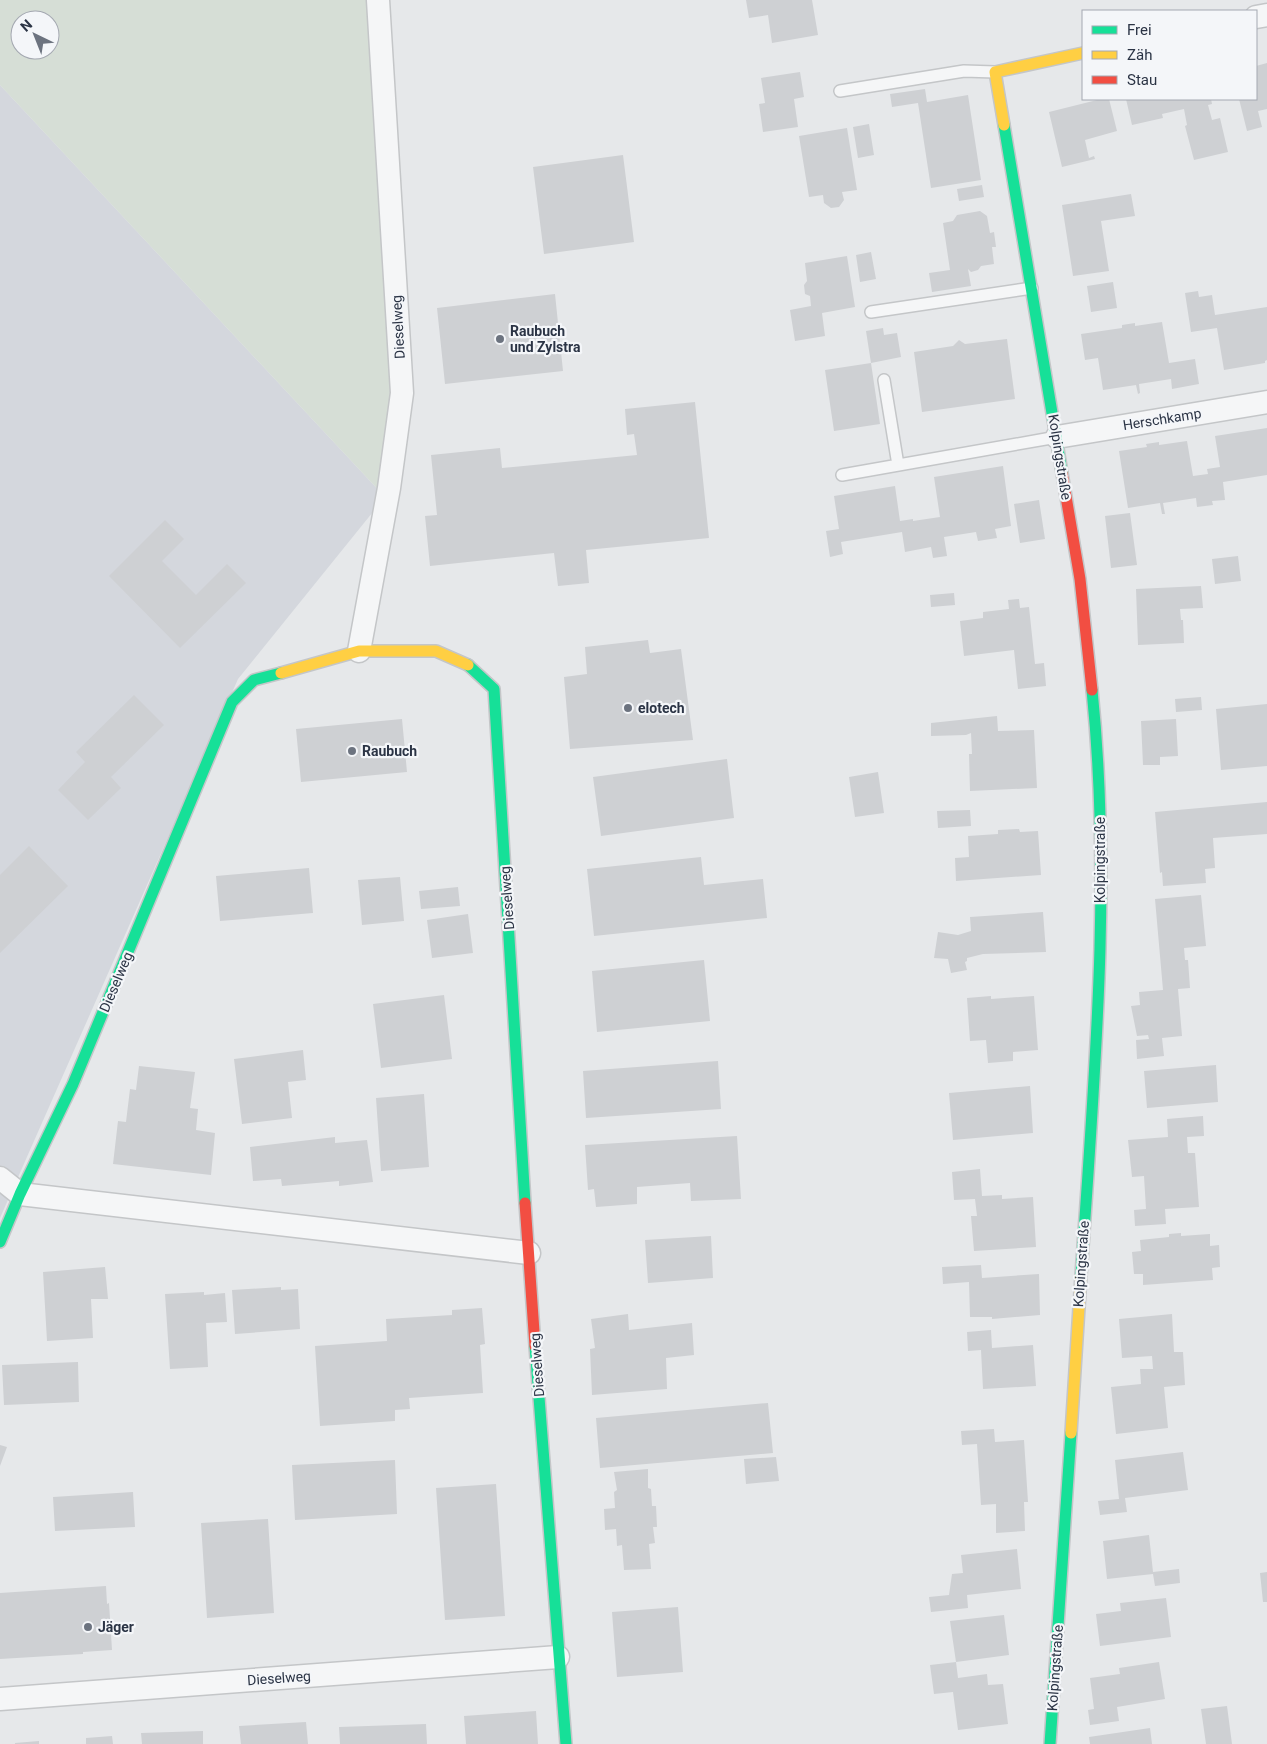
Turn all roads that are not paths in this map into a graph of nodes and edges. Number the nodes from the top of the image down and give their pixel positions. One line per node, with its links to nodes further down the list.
1 (378, 0): 12 (street, Dieselweg)
2 (1082, 53): 3 (street)
3 (995, 72): 4 (lane); 5 (street, Kolpingstraße)
4 (840, 92)
5 (1032, 288): 6 (lane); 9 (street, Kolpingstraße)
6 (871, 312)
7 (884, 380): 10 (lane)
8 (1267, 402): 9 (street, Herschkamp)
9 (1057, 437): 10 (lane); 20 (street, Kolpingstraße)
10 (898, 465): 11 (lane)
11 (842, 475)
12 (359, 651): 14 (street, Dieselweg); 16 (street, Dieselweg)
13 (0, 1178): 14 (street)
14 (20, 1194): 15 (street, Dieselweg); 16 (street)
15 (0, 1242)
16 (529, 1253): 17 (street, Dieselweg)
17 (558, 1657): 18 (street, Dieselweg); 19 (street, Dieselweg)
18 (0, 1699)
19 (566, 1744)
20 (1050, 1744)

